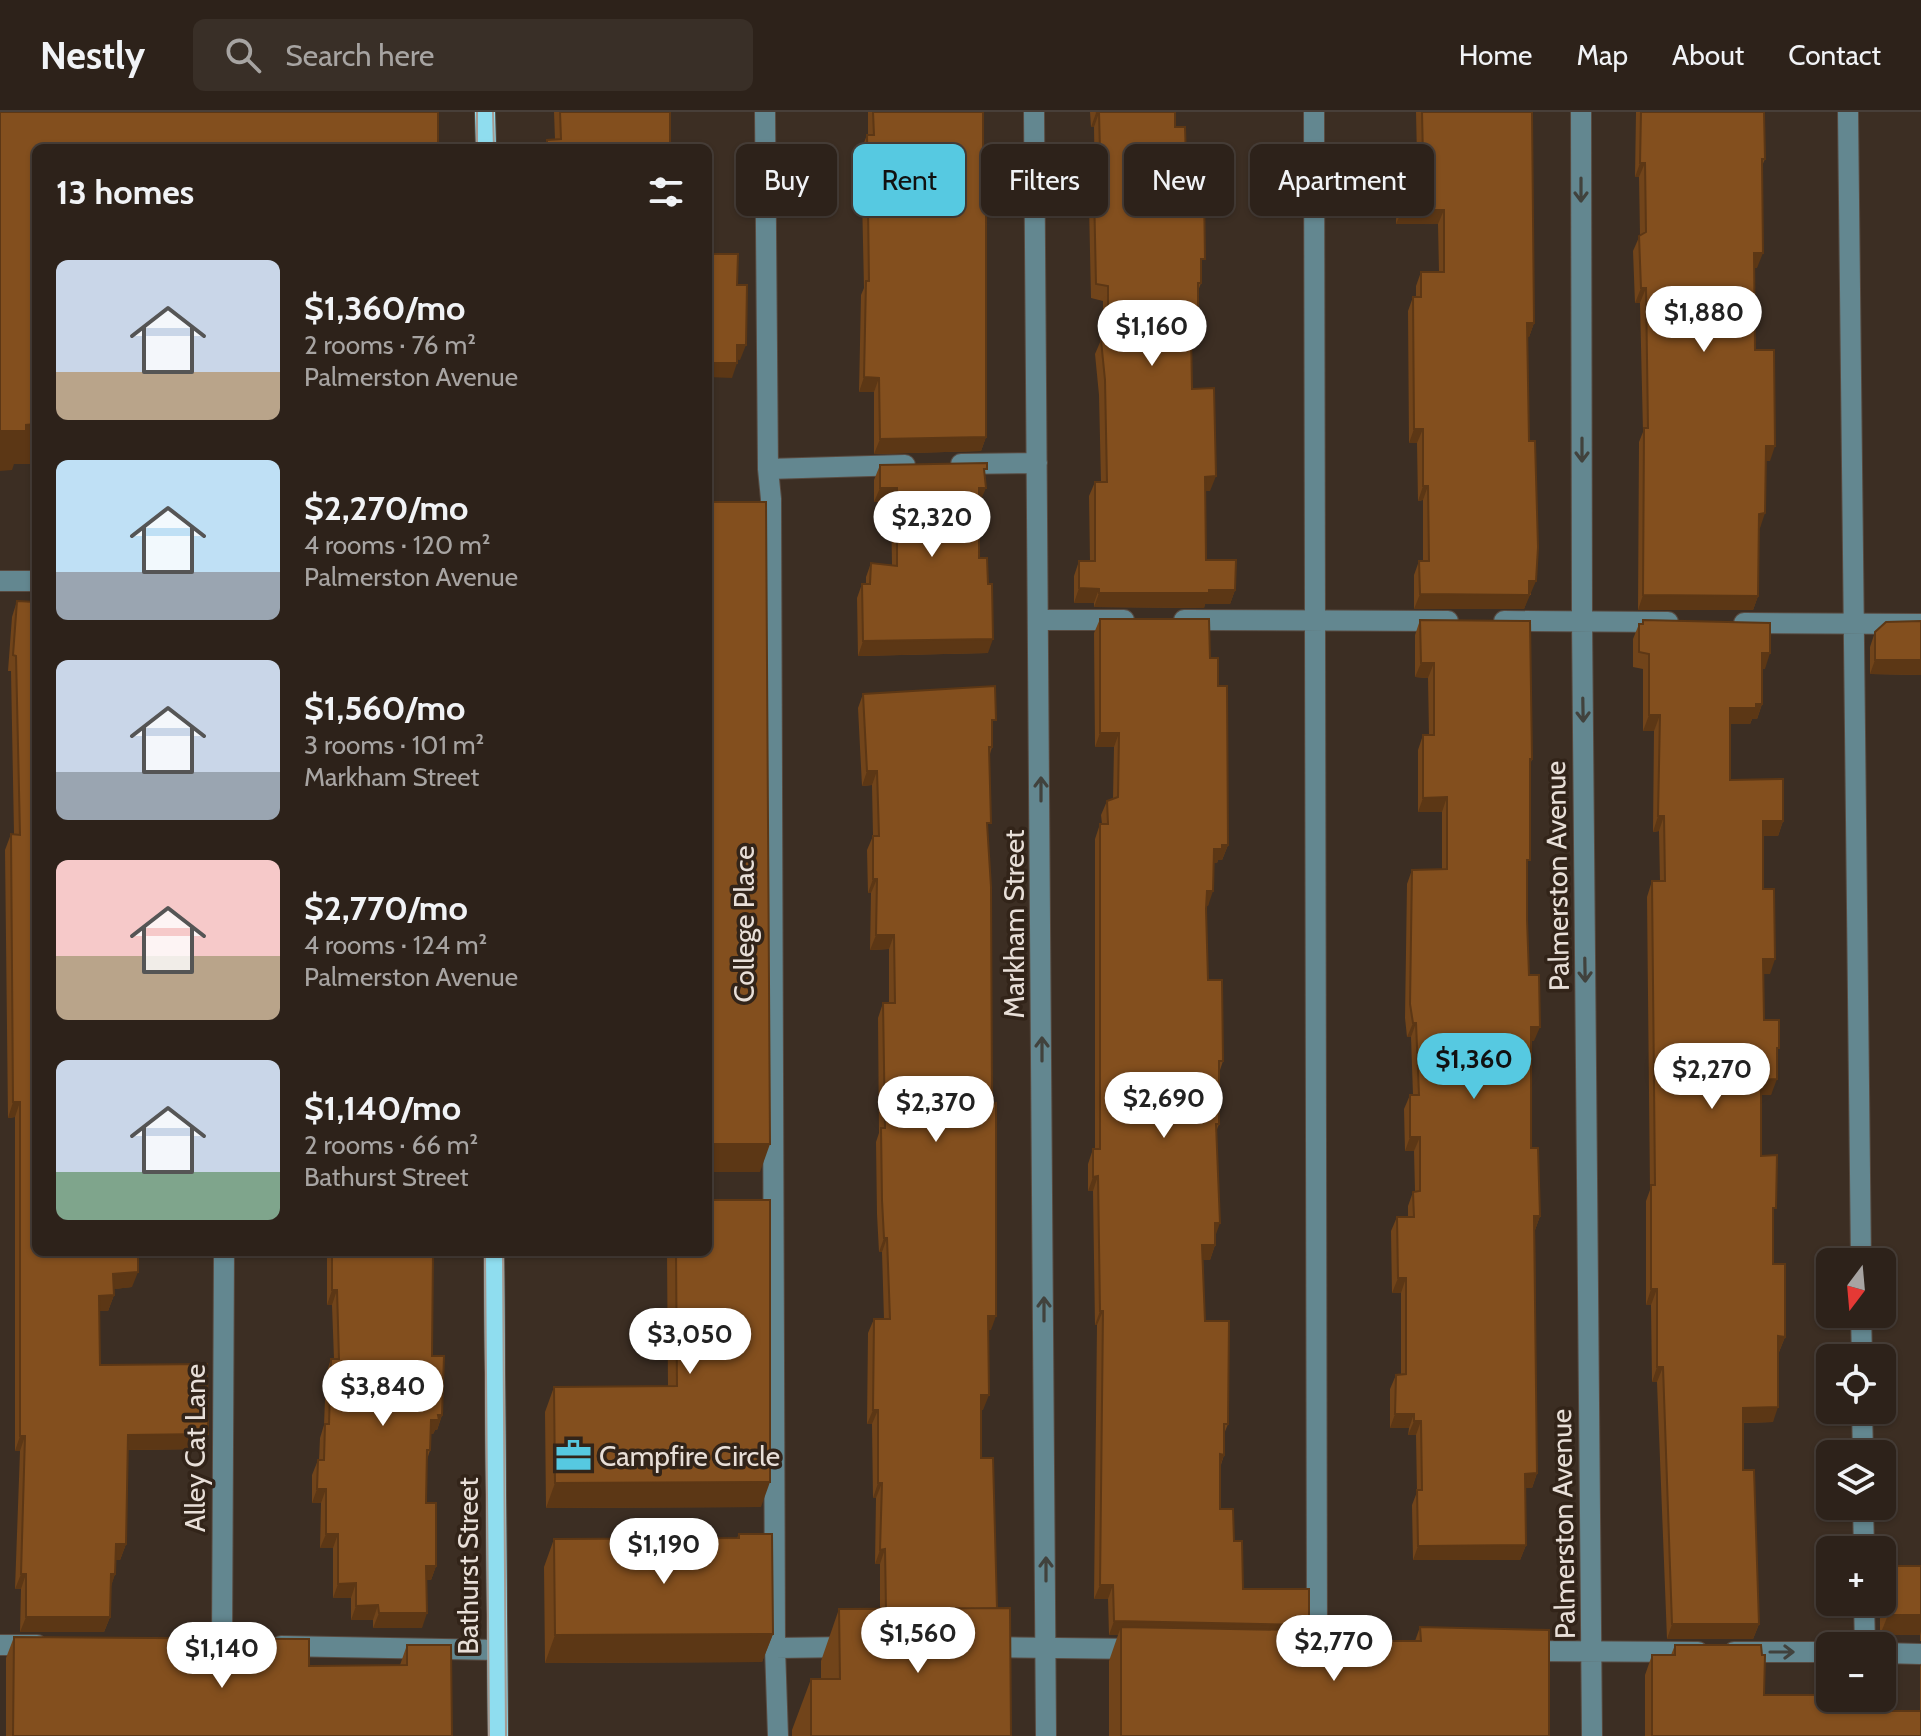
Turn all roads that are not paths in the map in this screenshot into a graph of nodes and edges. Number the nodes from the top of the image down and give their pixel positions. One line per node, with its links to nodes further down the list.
1 (485, 112): 7 (main road)
2 (765, 112): 9 (street, College Place)
3 (1034, 112): 8 (street, Markham Street)
4 (1314, 112): 13 (street)
5 (1581, 112): 14 (street, Palmerston Avenue, one-way to 14)
6 (1848, 112): 17 (street)
7 (486, 144)
8 (1037, 463): 9 (street); 12 (street, Markham Street)
9 (768, 469): 29 (street, College Place)
10 (0, 581): 11 (street)
11 (32, 581)
12 (1040, 620): 13 (street); 28 (street, Markham Street, one-way to 12)
13 (1313, 621): 14 (street); 35 (street)
14 (1582, 621): 15 (street); 33 (street, Palmerston Avenue, one-way to 33)
15 (1685, 622)
16 (1732, 622): 17 (street)
17 (1855, 624): 18 (street); 19 (street)
18 (1921, 624)
19 (1861, 1248)
20 (224, 1256): 24 (street, Alley Cat Lane)
21 (494, 1256): 31 (main road, Bathurst Street)
22 (0, 1645): 23 (street)
23 (63, 1645)
24 (221, 1645)
25 (267, 1645): 31 (street)
26 (867, 1647): 29 (street)
27 (959, 1647): 28 (street)
28 (1046, 1647): 30 (street); 40 (street, Markham Street)
29 (775, 1648): 39 (street, College Place)
30 (1162, 1649)
31 (497, 1650): 38 (main road, Bathurst Street)
32 (1496, 1650): 33 (street)
33 (1592, 1652): 34 (street, one-way to 34); 41 (street, Palmerston Avenue)
34 (1816, 1652)
35 (1316, 1653)
36 (1896, 1653): 37 (street)
37 (1921, 1654)
38 (498, 1736)
39 (778, 1736)
40 (1046, 1736)
41 (1592, 1736)

